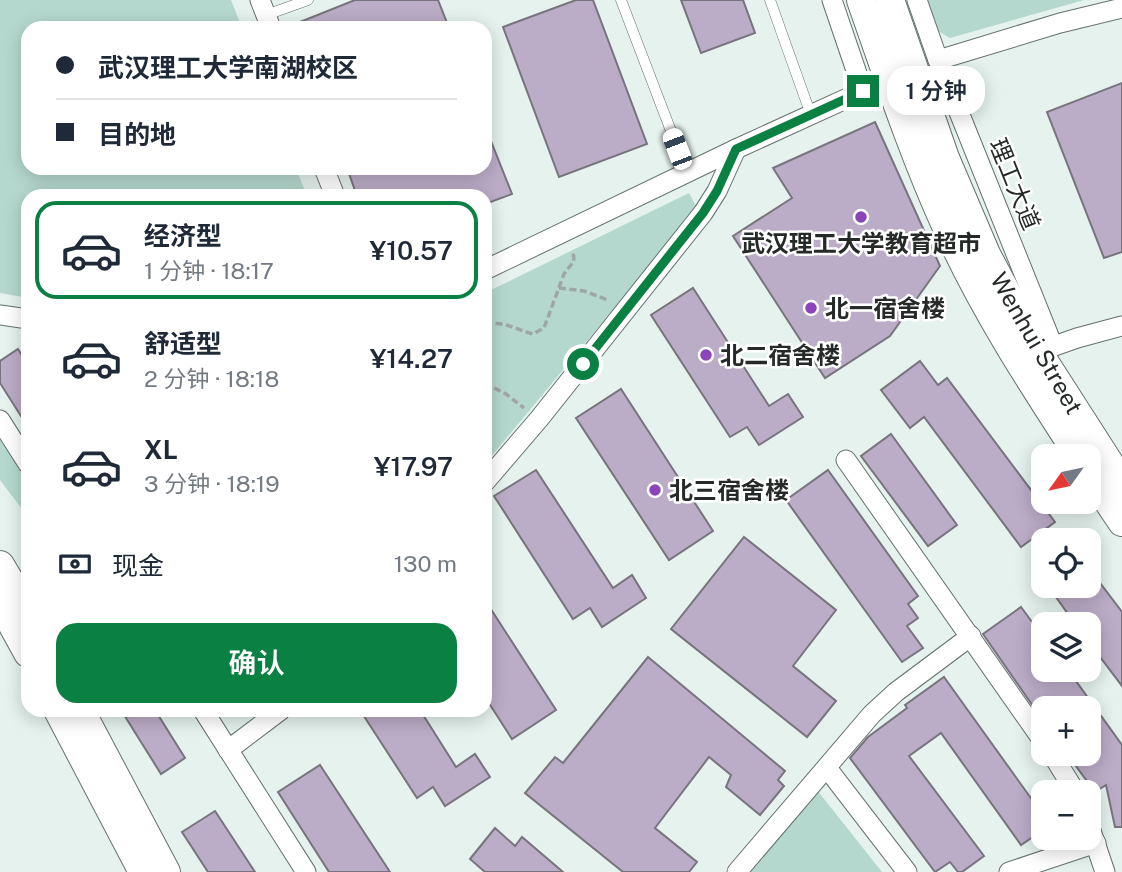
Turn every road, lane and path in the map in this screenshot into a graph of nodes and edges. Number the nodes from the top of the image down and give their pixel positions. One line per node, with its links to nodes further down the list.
1 (309, 0): 9 (lane)
2 (621, 0): 13 (lane)
3 (771, 0): 11 (lane)
4 (832, 0): 11 (street)
5 (862, 0): 26 (main road, Wenhui Street)
6 (890, 0): 22 (main road, Wenhui Street)
7 (917, 0): 10 (street, 理工大道)
8 (1122, 8): 10 (street)
9 (266, 14)
10 (938, 60): 22 (street, 理工大道)
11 (811, 115): 12 (street)
12 (736, 149): 13 (street); 17 (street)
13 (687, 173): 14 (street)
14 (567, 230): 15 (street); 16 (path)
15 (492, 267)
16 (559, 288): 17 (path); 20 (path)
17 (627, 308): 24 (street)
18 (0, 315): 19 (street)
19 (21, 318)
20 (492, 324)
21 (1122, 326): 22 (street)
22 (1045, 349): 30 (main road, Wenhui Street)
23 (492, 387): 24 (path)
24 (539, 419): 29 (street)
25 (0, 420): 27 (street)
26 (1072, 444)
27 (21, 453)
28 (846, 460): 36 (street)
29 (492, 474)
30 (1122, 483)
31 (1101, 490): 32 (main road)
32 (1122, 522)
33 (0, 565): 34 (main road)
34 (21, 600)
35 (0, 602): 37 (main road)
36 (971, 636): 42 (street); 44 (street)
37 (21, 640)
38 (62, 717): 47 (main road)
39 (84, 717): 48 (main road)
40 (207, 717): 43 (street)
41 (272, 717): 43 (street)
42 (1031, 724)
43 (228, 750): 49 (street)
44 (827, 768): 50 (street); 51 (street)
45 (1075, 850): 52 (street)
46 (1098, 850): 53 (street)
47 (143, 872)
48 (166, 872)
49 (306, 872)
50 (737, 872)
51 (907, 872)
52 (1009, 872)
53 (1105, 872)

